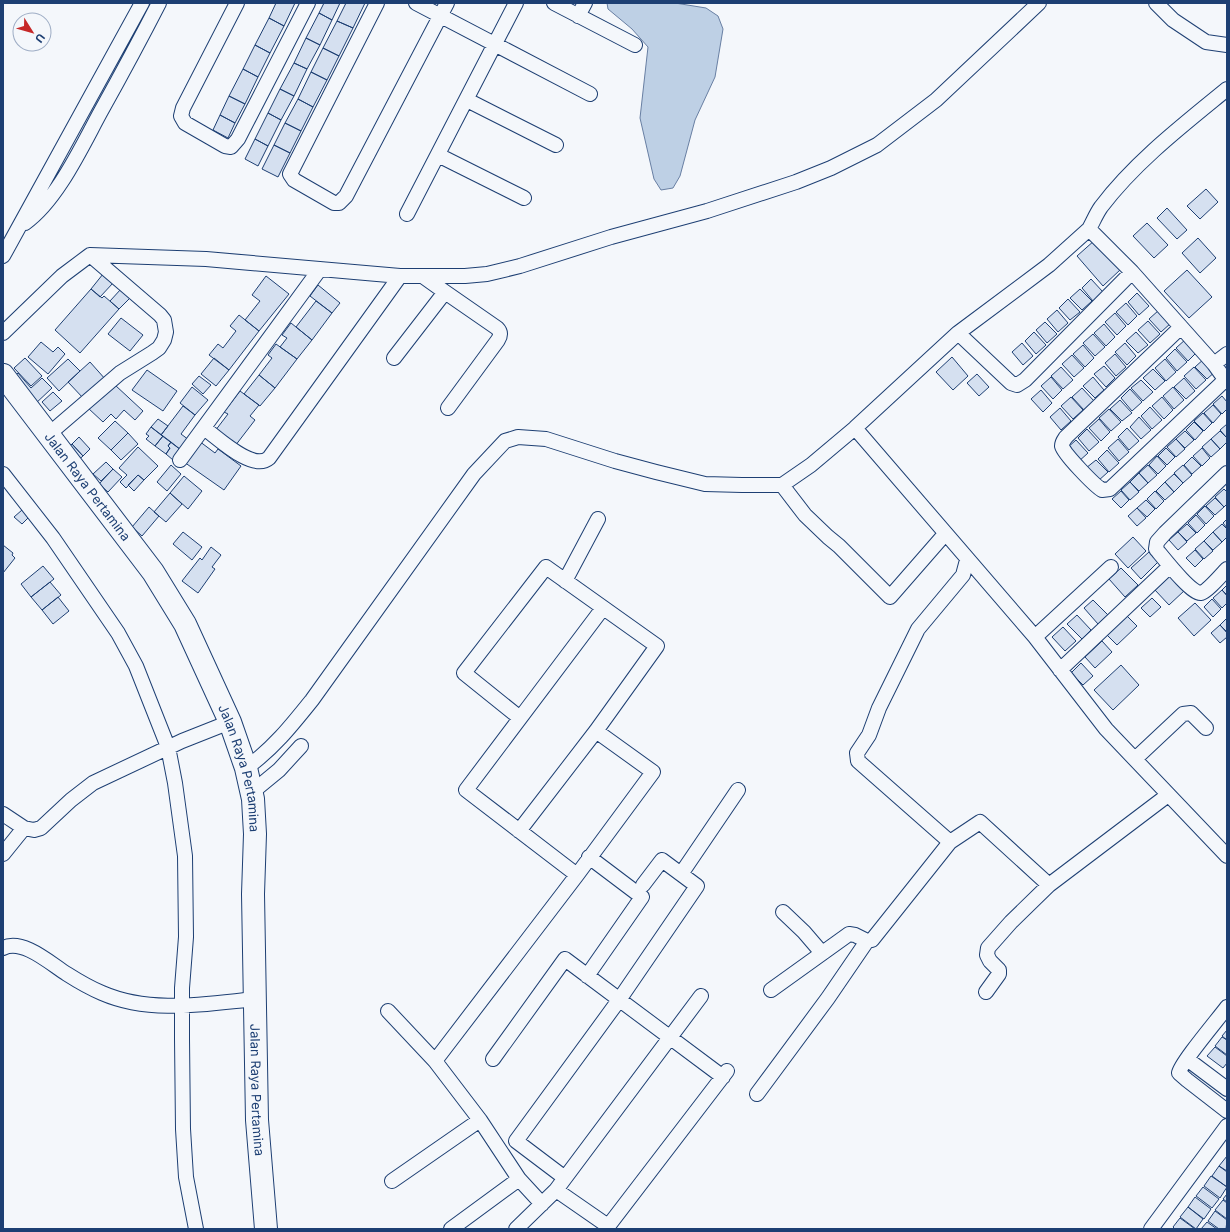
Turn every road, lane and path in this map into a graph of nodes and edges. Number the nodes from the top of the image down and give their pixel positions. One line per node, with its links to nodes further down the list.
1 (142, 3): 24 (street)
2 (160, 3): 24 (street)
3 (237, 3): 4 (street)
4 (308, 3)
5 (377, 3): 12 (street)
6 (416, 3): 12 (street)
7 (516, 3): 14 (street)
8 (554, 3): 13 (street)
9 (585, 3): 13 (street)
10 (1040, 3): 31 (street)
11 (1156, 3): 16 (street)
12 (443, 9): 14 (street)
13 (578, 16): 15 (street)
14 (496, 44): 18 (street); 19 (street)
15 (635, 44)
16 (1227, 45)
17 (1227, 89): 25 (street)
18 (590, 94)
19 (467, 100): 20 (street); 21 (street)
20 (556, 145)
21 (438, 155): 22 (street); 23 (street)
22 (524, 198)
23 (407, 214)
24 (18, 228): 26 (street)
25 (1088, 229): 29 (street); 35 (street)
26 (3, 256)
27 (90, 256): 28 (street); 34 (street); 44 (street)
28 (320, 269): 30 (street); 42 (street)
29 (1132, 272): 33 (street); 35 (street)
30 (400, 276): 31 (street); 42 (street)
31 (424, 277): 32 (street)
32 (445, 292): 37 (street); 41 (street)
33 (1181, 327): 38 (street); 40 (street)
34 (3, 333)
35 (958, 333): 43 (street)
36 (1227, 354): 38 (street)
37 (394, 358)
38 (1214, 364): 40 (street)
39 (3, 375): 44 (main road, Jalan Raya Pertamina)
40 (1226, 381)
41 (448, 408)
42 (204, 428): 45 (street)
43 (855, 428): 48 (street); 50 (street)
44 (49, 434): 60 (main road, Jalan Raya Pertamina)
45 (180, 460)
46 (1227, 472): 52 (street)
47 (3, 474): 64 (street)
48 (782, 485): 50 (street); 66 (street)
49 (598, 519): 55 (street)
50 (945, 534): 51 (street)
51 (967, 560): 57 (street); 73 (street)
52 (1170, 566): 54 (street); 58 (street)
53 (1112, 567): 57 (street)
54 (1227, 569)
55 (565, 581): 56 (street); 59 (street)
56 (603, 608): 59 (street); 62 (street)
57 (1035, 637): 58 (street)
58 (1060, 670): 65 (street)
59 (520, 718): 72 (street)
60 (221, 725): 64 (street); 66 (main road, Jalan Raya Pertamina)
61 (1206, 728): 65 (street)
62 (596, 731): 72 (street); 76 (street)
63 (301, 746): 68 (street)
64 (168, 747): 71 (street); 91 (street)
65 (1135, 759): 69 (street)
66 (246, 768): 68 (main road, Jalan Raya Pertamina)
67 (738, 790): 77 (street)
68 (251, 792): 89 (main road, Jalan Raya Pertamina)
69 (1168, 795): 75 (street); 80 (street)
70 (3, 814): 71 (street)
71 (24, 828): 74 (street)
72 (520, 831): 78 (street)
73 (950, 842): 80 (street); 82 (street)
74 (3, 854)
75 (1227, 856)
76 (589, 857): 78 (street); 85 (street)
77 (682, 874): 79 (street); 90 (street)
78 (577, 875): 97 (street)
79 (643, 885)
80 (1049, 885): 87 (street)
81 (783, 912): 84 (street)
82 (867, 942): 84 (street); 99 (street)
83 (3, 948): 91 (street)
84 (822, 953): 86 (street)
85 (587, 976): 90 (street); 95 (street)
86 (771, 990)
87 (986, 992)
88 (701, 996): 94 (street)
89 (255, 999): 91 (street); 110 (main road, Jalan Raya Pertamina)
90 (619, 1000): 94 (street); 103 (street)
91 (182, 1005): 109 (street)
92 (1227, 1007): 96 (street)
93 (388, 1011): 97 (street)
94 (671, 1038): 103 (street); 108 (street)
95 (493, 1059)
96 (1187, 1059): 98 (street); 100 (street)
97 (434, 1061): 101 (street)
98 (1227, 1089)
99 (757, 1094)
100 (1227, 1110)
101 (480, 1120): 104 (street); 105 (street)
102 (1227, 1126): 114 (street)
103 (565, 1178): 106 (street)
104 (519, 1180): 107 (street); 111 (street)
105 (392, 1181)
106 (556, 1190): 107 (street); 108 (street)
107 (542, 1204): 112 (street); 113 (street)
108 (607, 1228)
109 (196, 1229)
110 (266, 1229)
111 (452, 1229)
112 (516, 1229)
113 (523, 1229)
114 (1151, 1229)

